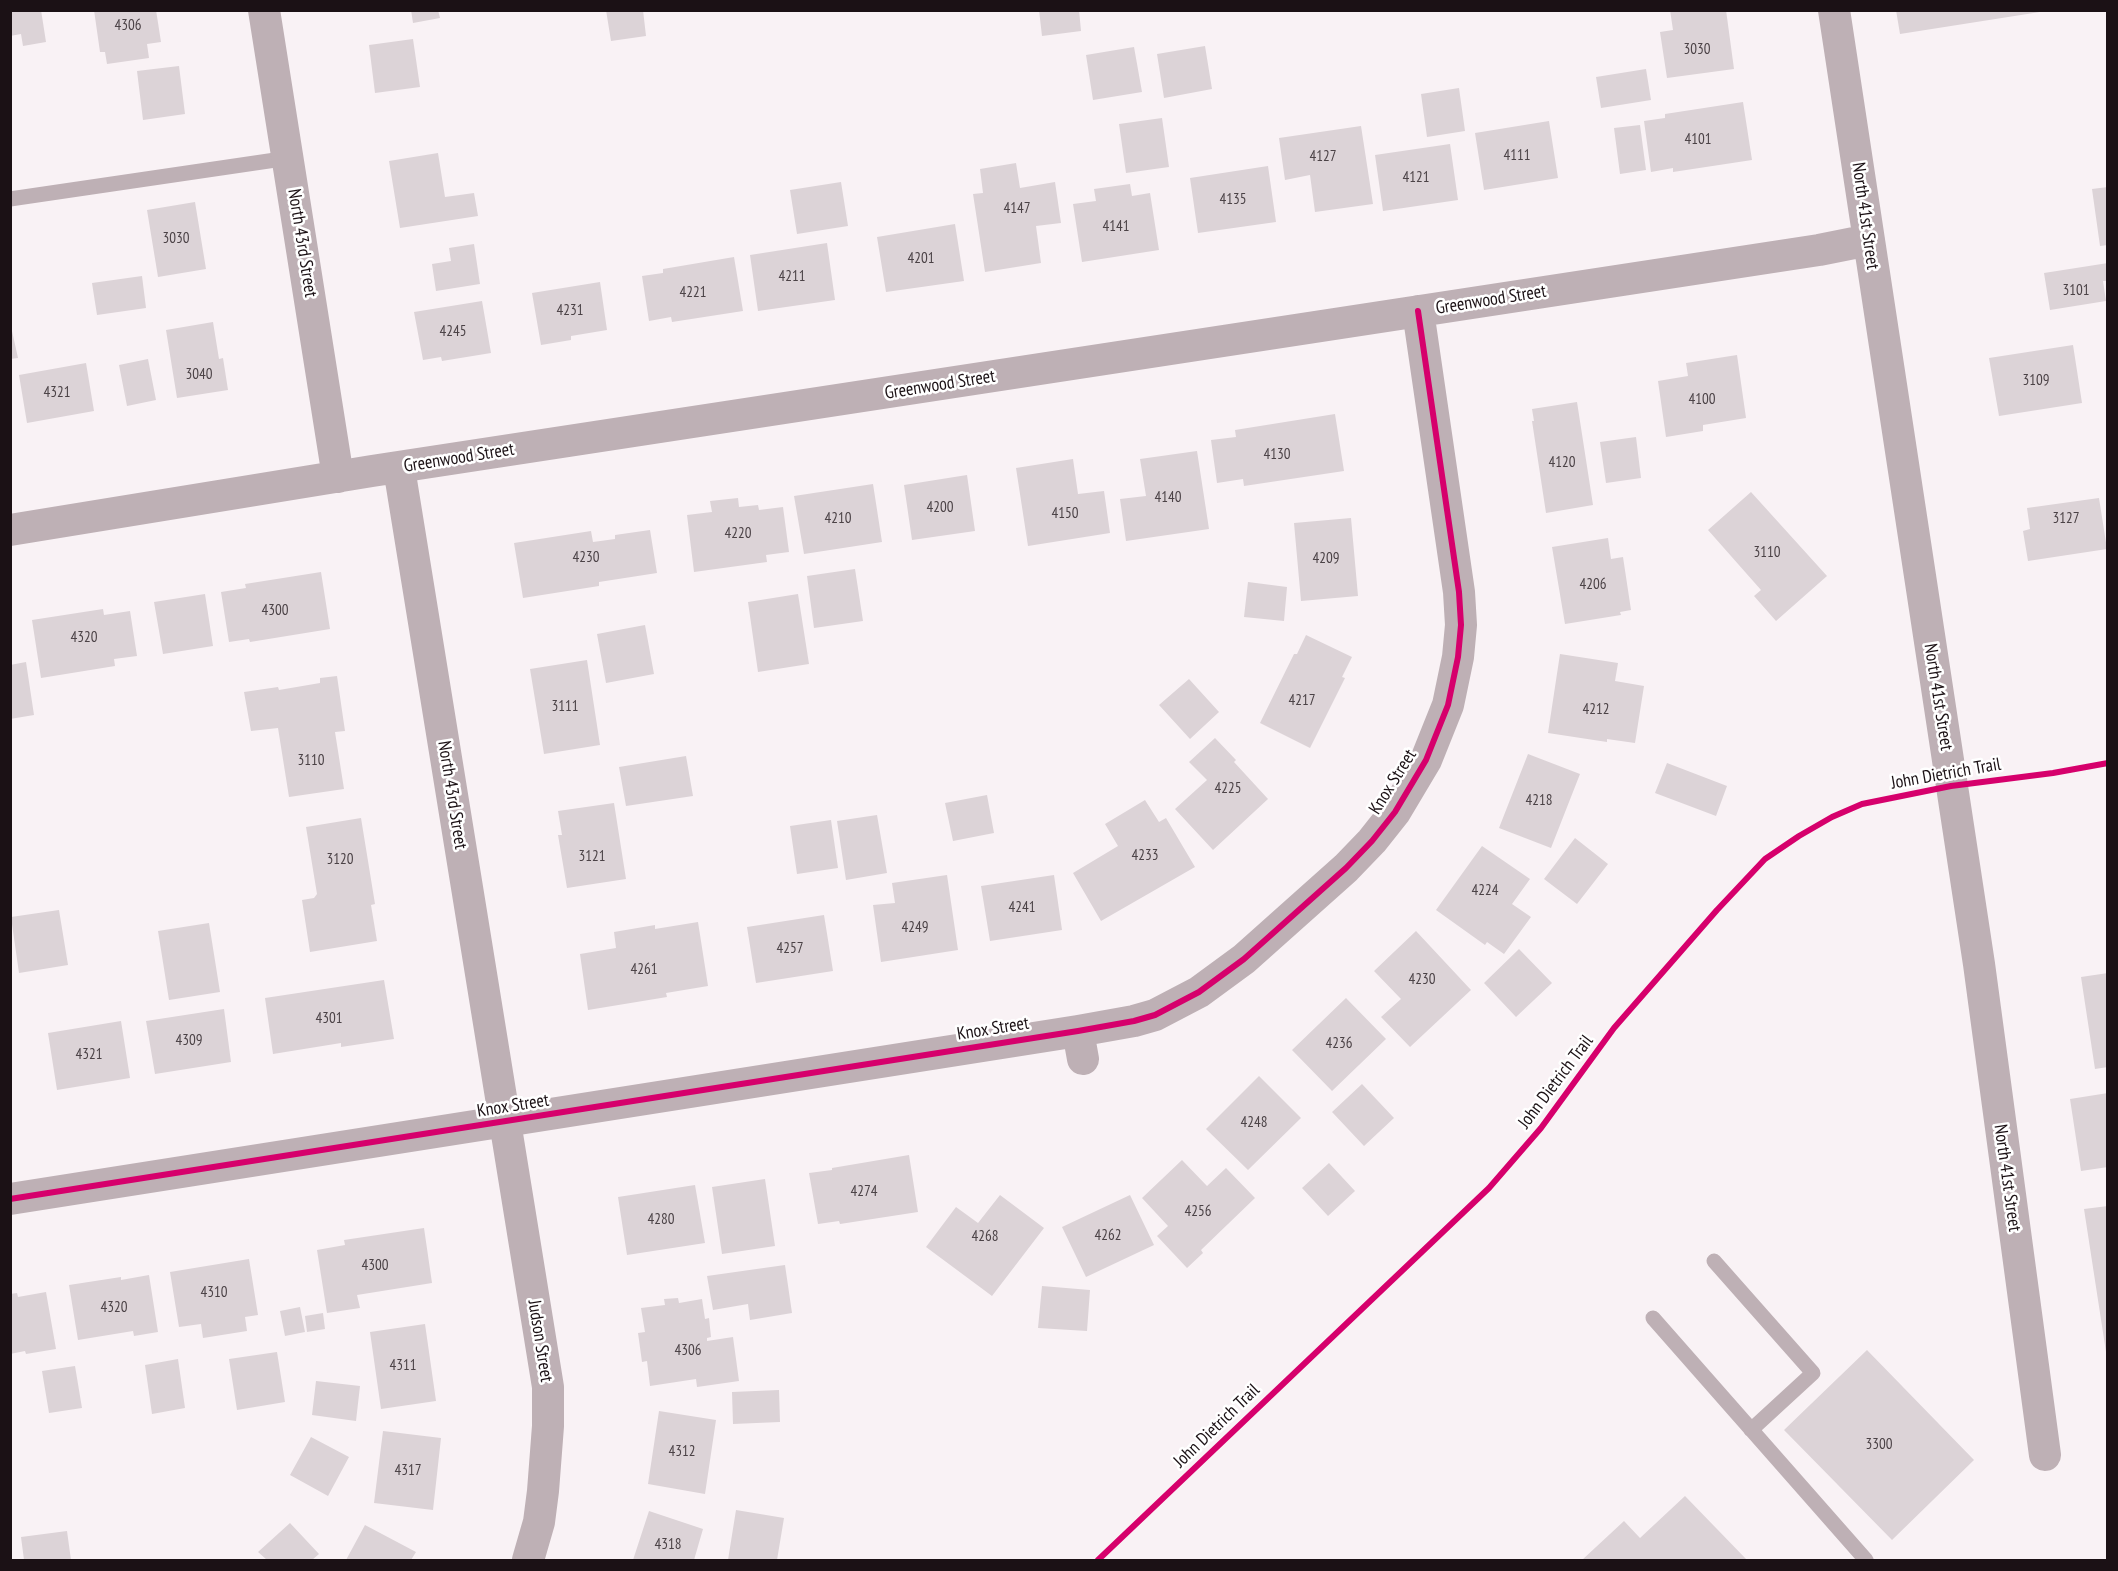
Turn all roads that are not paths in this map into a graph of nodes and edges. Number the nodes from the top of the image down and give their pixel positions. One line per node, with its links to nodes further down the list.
1 (264, 10): 3 (street, North 43rd Street)
2 (1834, 10): 5 (street, North 41st Street)
3 (289, 158): 4 (lane); 8 (street, North 43rd Street)
4 (10, 200)
5 (1869, 240): 6 (street, Greenwood Street); 15 (street, North 41st Street)
6 (1418, 311): 7 (street, Greenwood Street); 10 (street, Knox Street)
7 (399, 468): 8 (street, Greenwood Street); 10 (street, North 43rd Street)
8 (338, 477): 9 (street, Greenwood Street)
9 (10, 530)
10 (505, 1122): 11 (street, Knox Street); 16 (street, Judson Street)
11 (10, 1199)
12 (1714, 1261): 14 (lane)
13 (1653, 1318): 14 (lane)
14 (1751, 1430): 17 (lane)
15 (2045, 1455)
16 (528, 1560)
17 (1866, 1560)

